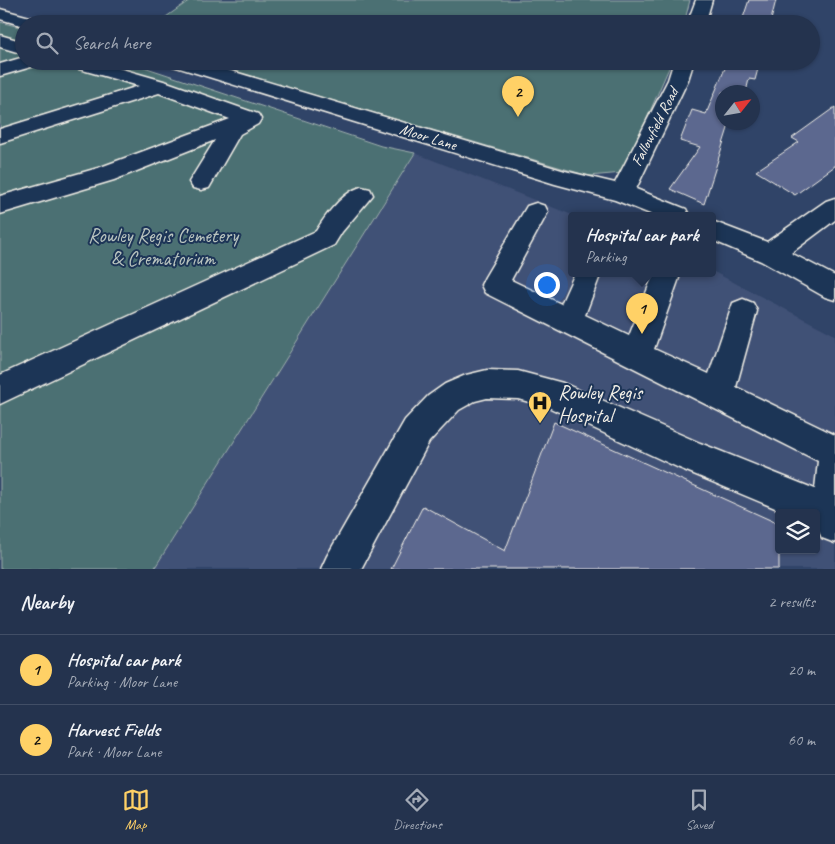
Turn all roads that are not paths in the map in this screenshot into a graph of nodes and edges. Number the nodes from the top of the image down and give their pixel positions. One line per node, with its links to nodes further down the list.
1 (704, 0): 3 (street)
2 (0, 14): 4 (street)
3 (699, 15)
4 (15, 18)
5 (0, 41): 6 (street)
6 (15, 45)
7 (15, 66): 8 (street)
8 (0, 70)
9 (104, 70): 12 (street)
10 (208, 70): 16 (street, Moor Lane)
11 (681, 70): 16 (street, Fallowfield Road)
12 (160, 86): 13 (street); 14 (street)
13 (250, 119): 15 (street); 18 (street)
14 (0, 136)
15 (201, 182)
16 (622, 192): 21 (street, Moor Lane)
17 (361, 195): 30 (street)
18 (0, 205)
19 (835, 207): 23 (street)
20 (536, 212): 28 (street)
21 (670, 212)
22 (716, 232): 23 (street)
23 (770, 254): 26 (street)
24 (586, 277): 28 (street)
25 (665, 278): 29 (street)
26 (835, 289)
27 (743, 311): 31 (street)
28 (568, 321): 29 (street)
29 (637, 356): 31 (street)
30 (0, 390)
31 (718, 395): 32 (street)
32 (835, 452)
33 (835, 460): 34 (street)
34 (832, 518): 35 (street)
35 (340, 569)

